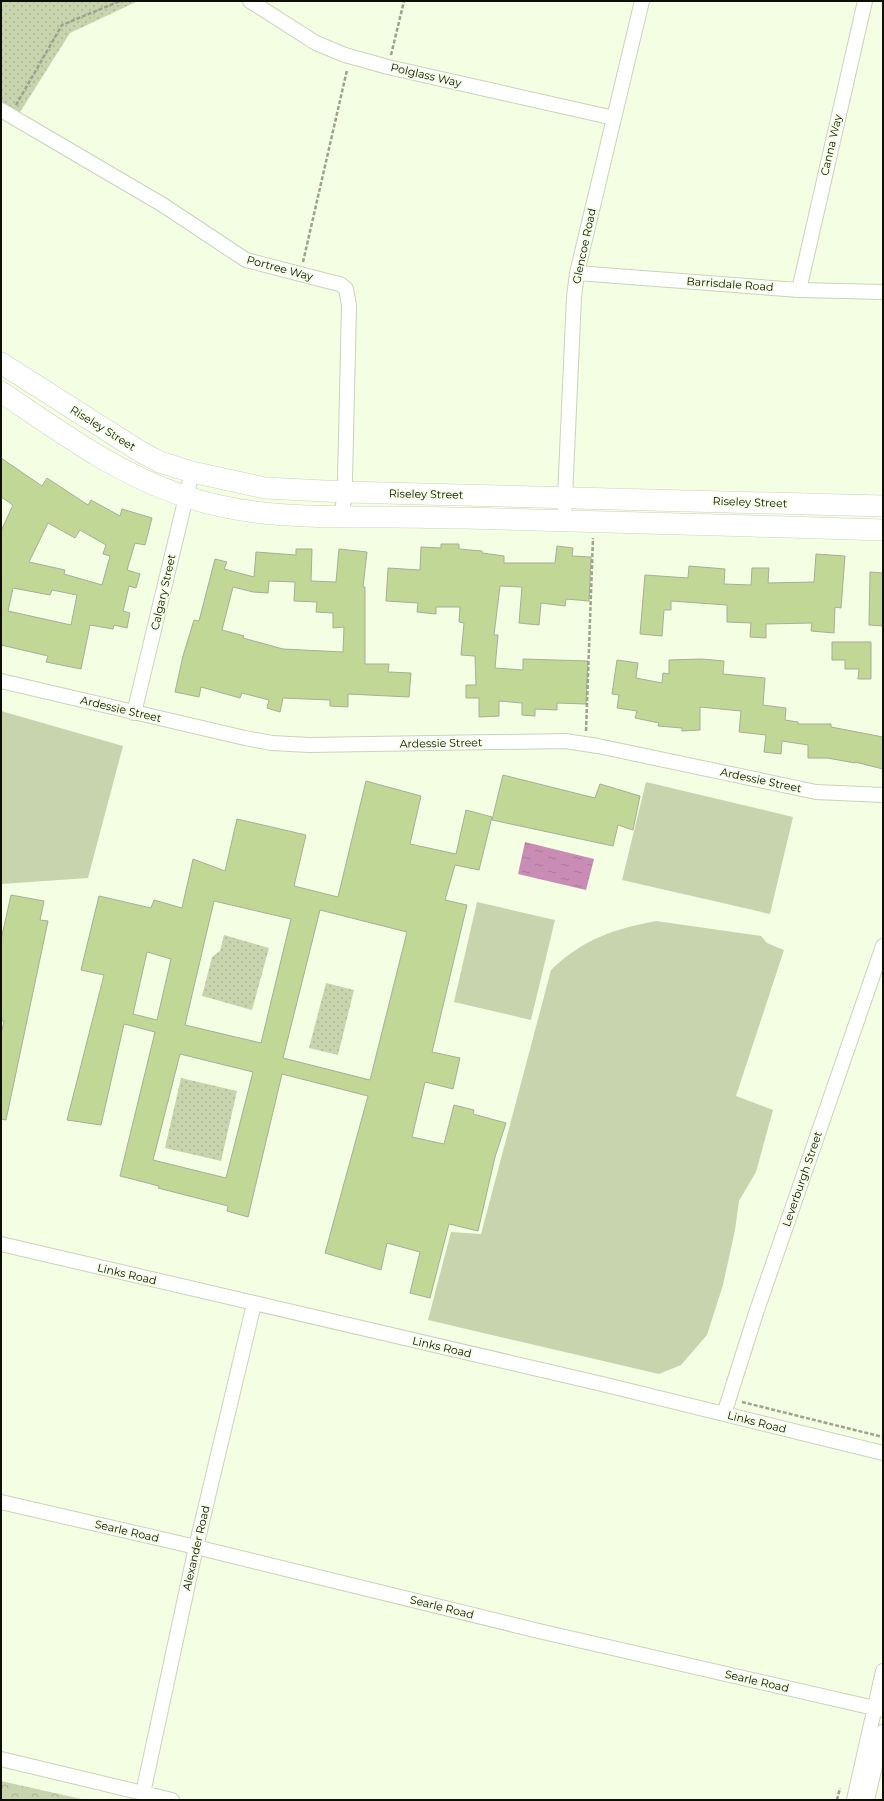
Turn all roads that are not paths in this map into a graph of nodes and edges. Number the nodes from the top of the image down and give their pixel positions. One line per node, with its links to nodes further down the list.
1 (250, 1): 5 (street, Polglass Way)
2 (642, 1): 5 (street, Glencoe Road)
3 (865, 1): 7 (street, Canna Way)
4 (6, 113): 12 (street, Portree Way)
5 (614, 118): 6 (street, Glencoe Road)
6 (577, 273): 7 (street, Barrisdale Road); 14 (street, Glencoe Road)
7 (799, 290): 8 (street, Barrisdale Road)
8 (883, 292)
9 (1, 363): 11 (highway, Riseley Street)
10 (1, 392): 13 (highway)
11 (192, 472): 12 (highway, Riseley Street); 13 (street, Calgary Street)
12 (345, 492): 14 (highway, Riseley Street); 16 (street, Portree Way)
13 (186, 497): 16 (highway); 20 (street, Calgary Street)
14 (567, 497): 15 (highway, Riseley Street); 17 (street, Glencoe Road)
15 (883, 506)
16 (340, 517): 17 (highway)
17 (564, 520): 18 (highway)
18 (883, 530)
19 (1, 681): 20 (street, Ardessie Street)
20 (134, 713): 21 (street, Ardessie Street)
21 (883, 795)
22 (883, 946): 25 (street, Leverburgh Street)
23 (1, 1244): 24 (street, Links Road)
24 (254, 1304): 25 (street, Links Road); 28 (street, Alexander Road)
25 (724, 1414): 26 (street, Links Road)
26 (883, 1453)
27 (1, 1502): 28 (street, Searle Road)
28 (196, 1547): 30 (street, Searle Road); 33 (street, Alexander Road)
29 (883, 1670): 30 (street)
30 (879, 1709): 35 (street)
31 (883, 1732): 36 (street)
32 (1, 1759): 33 (street)
33 (142, 1793): 34 (street)
34 (172, 1800)
35 (854, 1800)
36 (868, 1800)

